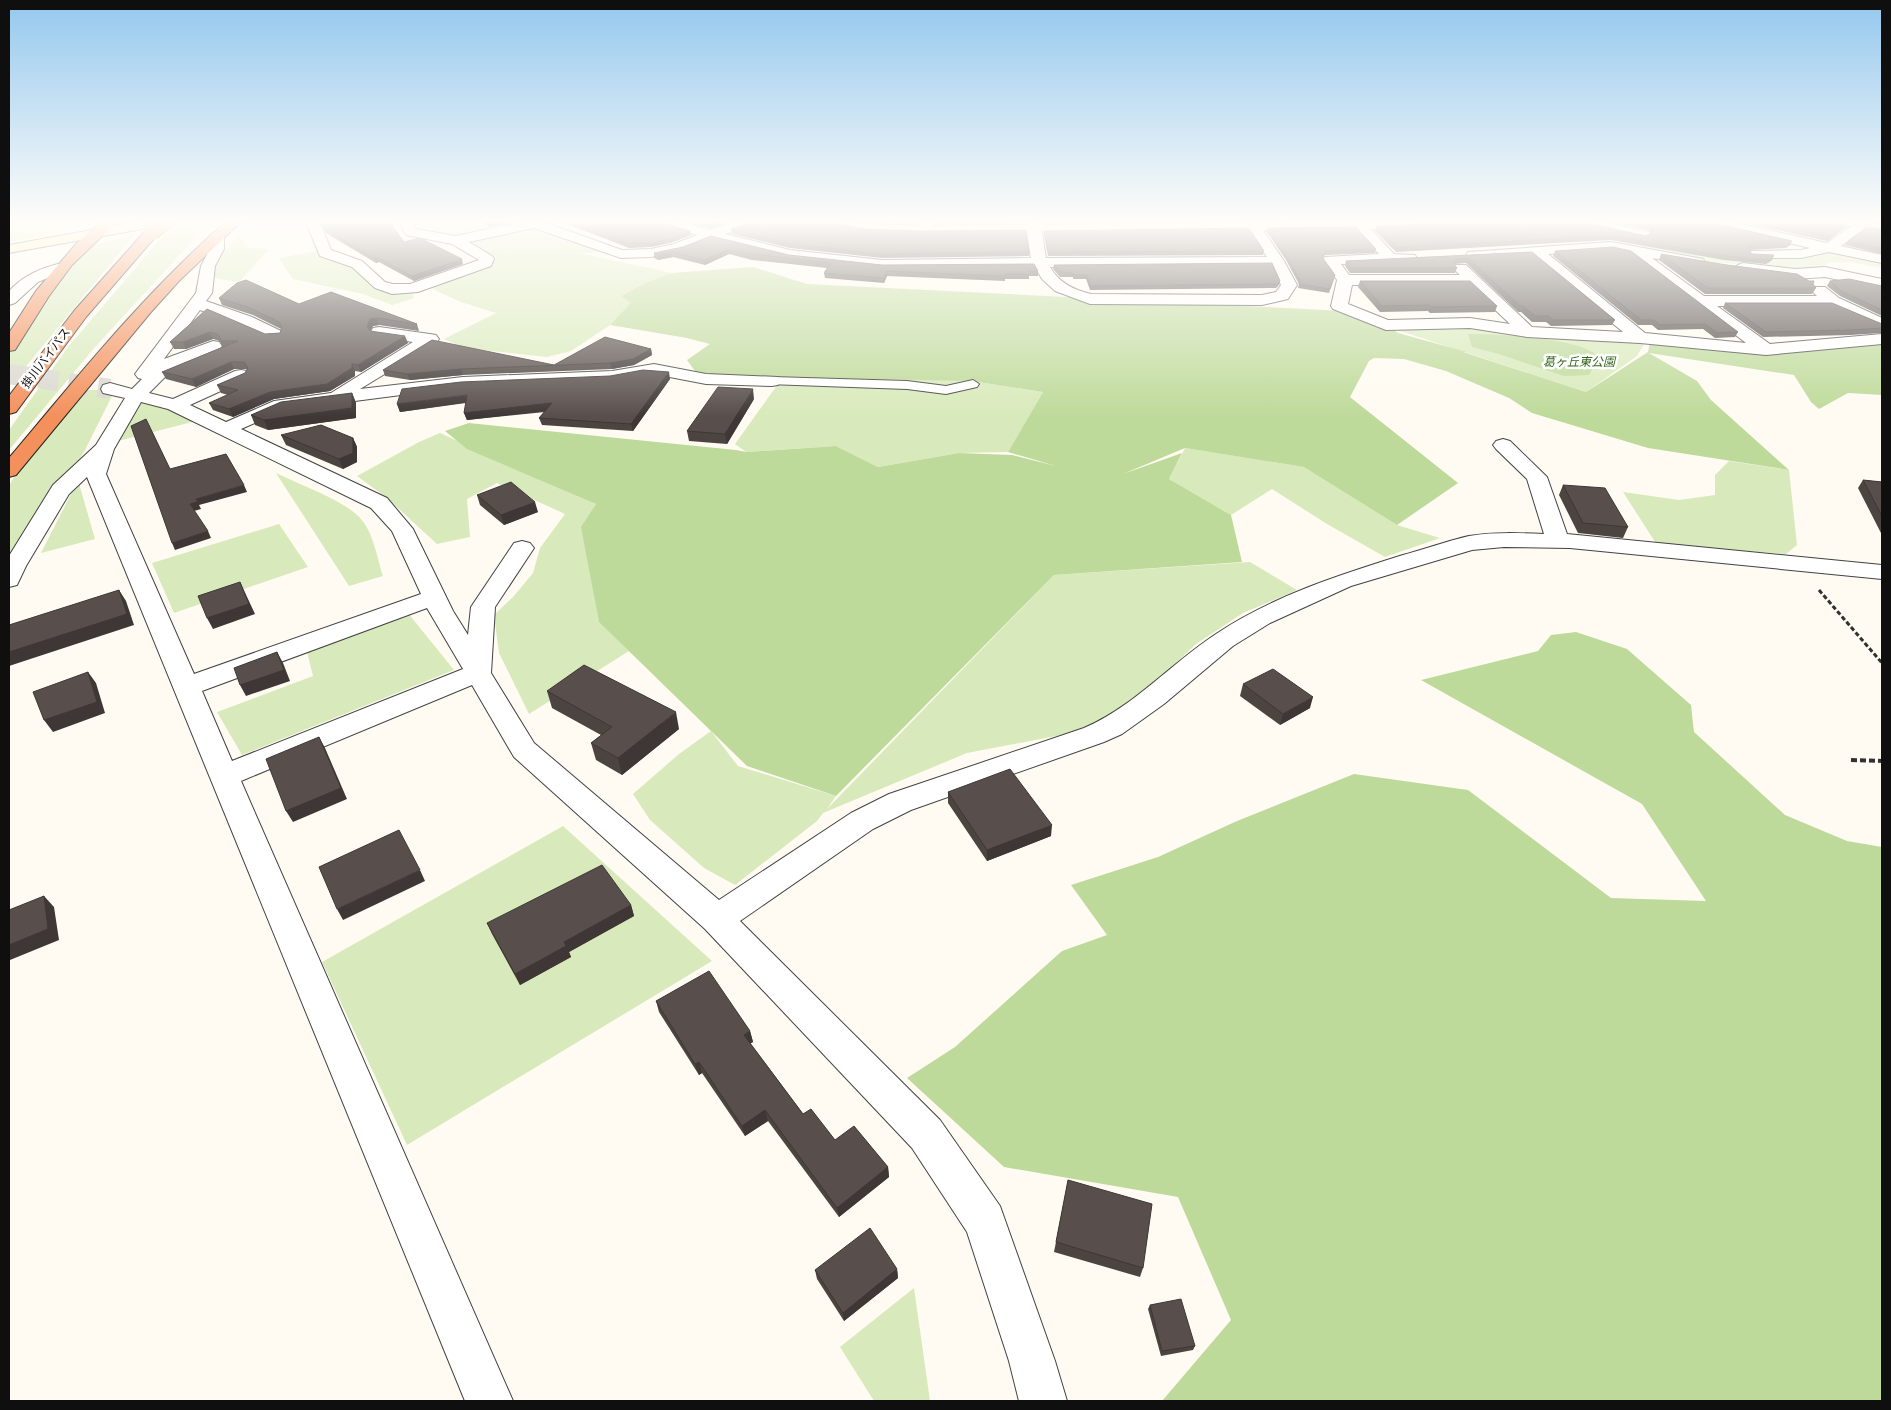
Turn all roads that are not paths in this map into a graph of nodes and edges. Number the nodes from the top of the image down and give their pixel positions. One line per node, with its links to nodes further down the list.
1 (21, 286): 15 (street)
2 (48, 286): 25 (highway)
3 (105, 286): 34 (highway, 掛川バイパス, bridge)
4 (167, 286): 38 (highway)
5 (205, 286): 18 (street)
6 (382, 286): 7 (street)
7 (421, 286)
8 (1057, 286): 9 (street)
9 (1288, 286)
10 (1344, 286): 21 (street)
11 (1479, 286): 21 (street)
12 (1577, 286): 23 (street)
13 (1679, 286): 16 (street)
14 (1812, 286): 17 (street)
15 (9, 300)
16 (1701, 301): 17 (street); 27 (street)
17 (1834, 301): 19 (street)
18 (197, 302): 22 (street); 31 (street)
19 (1882, 324)
20 (379, 332): 32 (street)
21 (1526, 332): 23 (street)
22 (275, 335)
23 (1640, 338): 27 (street)
24 (1882, 339): 27 (street)
25 (9, 346)
26 (213, 346): 31 (street)
27 (1766, 350)
28 (241, 375): 33 (street)
29 (772, 381): 30 (lane); 32 (street)
30 (973, 384)
31 (125, 392): 33 (street); 37 (street)
32 (332, 399): 35 (street)
33 (175, 405): 35 (street)
34 (9, 408)
35 (226, 429): 43 (street)
36 (1503, 444): 39 (street)
37 (104, 448): 42 (street); 45 (street)
38 (9, 471)
39 (1558, 541): 41 (street); 47 (street)
40 (522, 548): 44 (street)
41 (1882, 572)
42 (9, 580)
43 (435, 598): 44 (street); 45 (street)
44 (478, 673): 46 (street); 47 (street)
45 (186, 688): 46 (street)
46 (224, 776): 48 (street)
47 (717, 919): 49 (street)
48 (489, 1401)
49 (1043, 1401)

